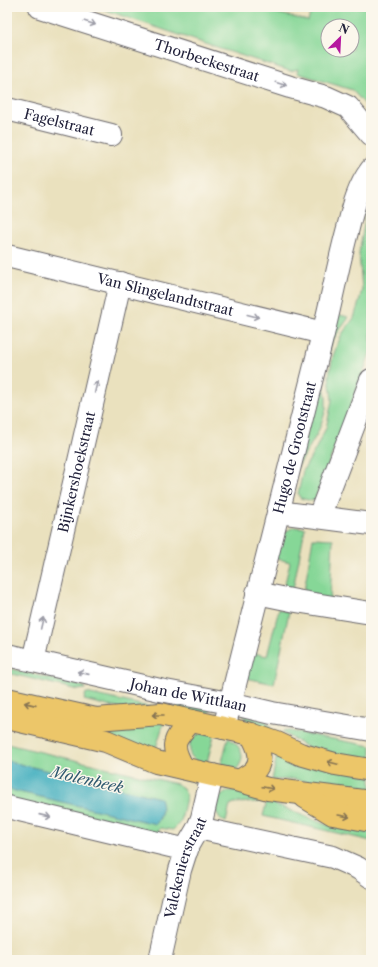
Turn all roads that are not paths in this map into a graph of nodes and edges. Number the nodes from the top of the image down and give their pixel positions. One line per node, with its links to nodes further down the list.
1 (40, 7): 3 (street, Thorbeckestraat, one-way to 3)
2 (7, 109): 4 (street, Fagelstraat)
3 (368, 130)
4 (112, 135)
5 (371, 170): 8 (street, Hugo de Grootstraat)
6 (7, 256): 7 (street, Van Slingelandtstraat)
7 (120, 283): 8 (street, Van Slingelandtstraat, one-way to 8); 16 (street, Bijnkershoekstraat, one-way to 7)
8 (323, 333): 10 (street, Hugo de Grootstraat)
9 (371, 380): 11 (street)
10 (278, 512): 11 (street); 13 (street, Hugo de Grootstraat)
11 (319, 517): 12 (street)
12 (371, 524)
13 (257, 593): 14 (street); 18 (street, Hugo de Grootstraat)
14 (371, 613)
15 (7, 655): 16 (street, Johan de Wittlaan)
16 (33, 661): 18 (street, Johan de Wittlaan, one-way to 16)
17 (7, 699): 20 (main road, Johan de Wittlaan, one-way to 17)
18 (230, 703): 21 (street, Hugo de Grootstraat); 23 (street, Johan de Wittlaan)
19 (7, 718): 25 (main road)
20 (191, 721): 21 (main road, Johan de Wittlaan); 26 (main road, Johan de Wittlaan)
21 (224, 728): 24 (main road, Johan de Wittlaan)
22 (7, 729): 25 (street)
23 (371, 730)
24 (251, 734): 27 (main road, Johan de Wittlaan, one-way to 24); 29 (main road, Johan de Wittlaan)
25 (156, 762): 26 (main road)
26 (183, 768): 28 (main road)
27 (371, 770)
28 (212, 775): 29 (main road); 34 (street, Valckenierstraat)
29 (240, 780): 30 (main road, one-way to 30)
30 (297, 792): 31 (main road); 33 (main road, one-way to 33)
31 (371, 802)
32 (7, 807): 35 (street, one-way to 35)
33 (371, 821)
34 (198, 828): 35 (street, Valckenierstraat); 36 (street)
35 (186, 850): 37 (street, Valckenierstraat)
36 (371, 877)
37 (160, 960)

